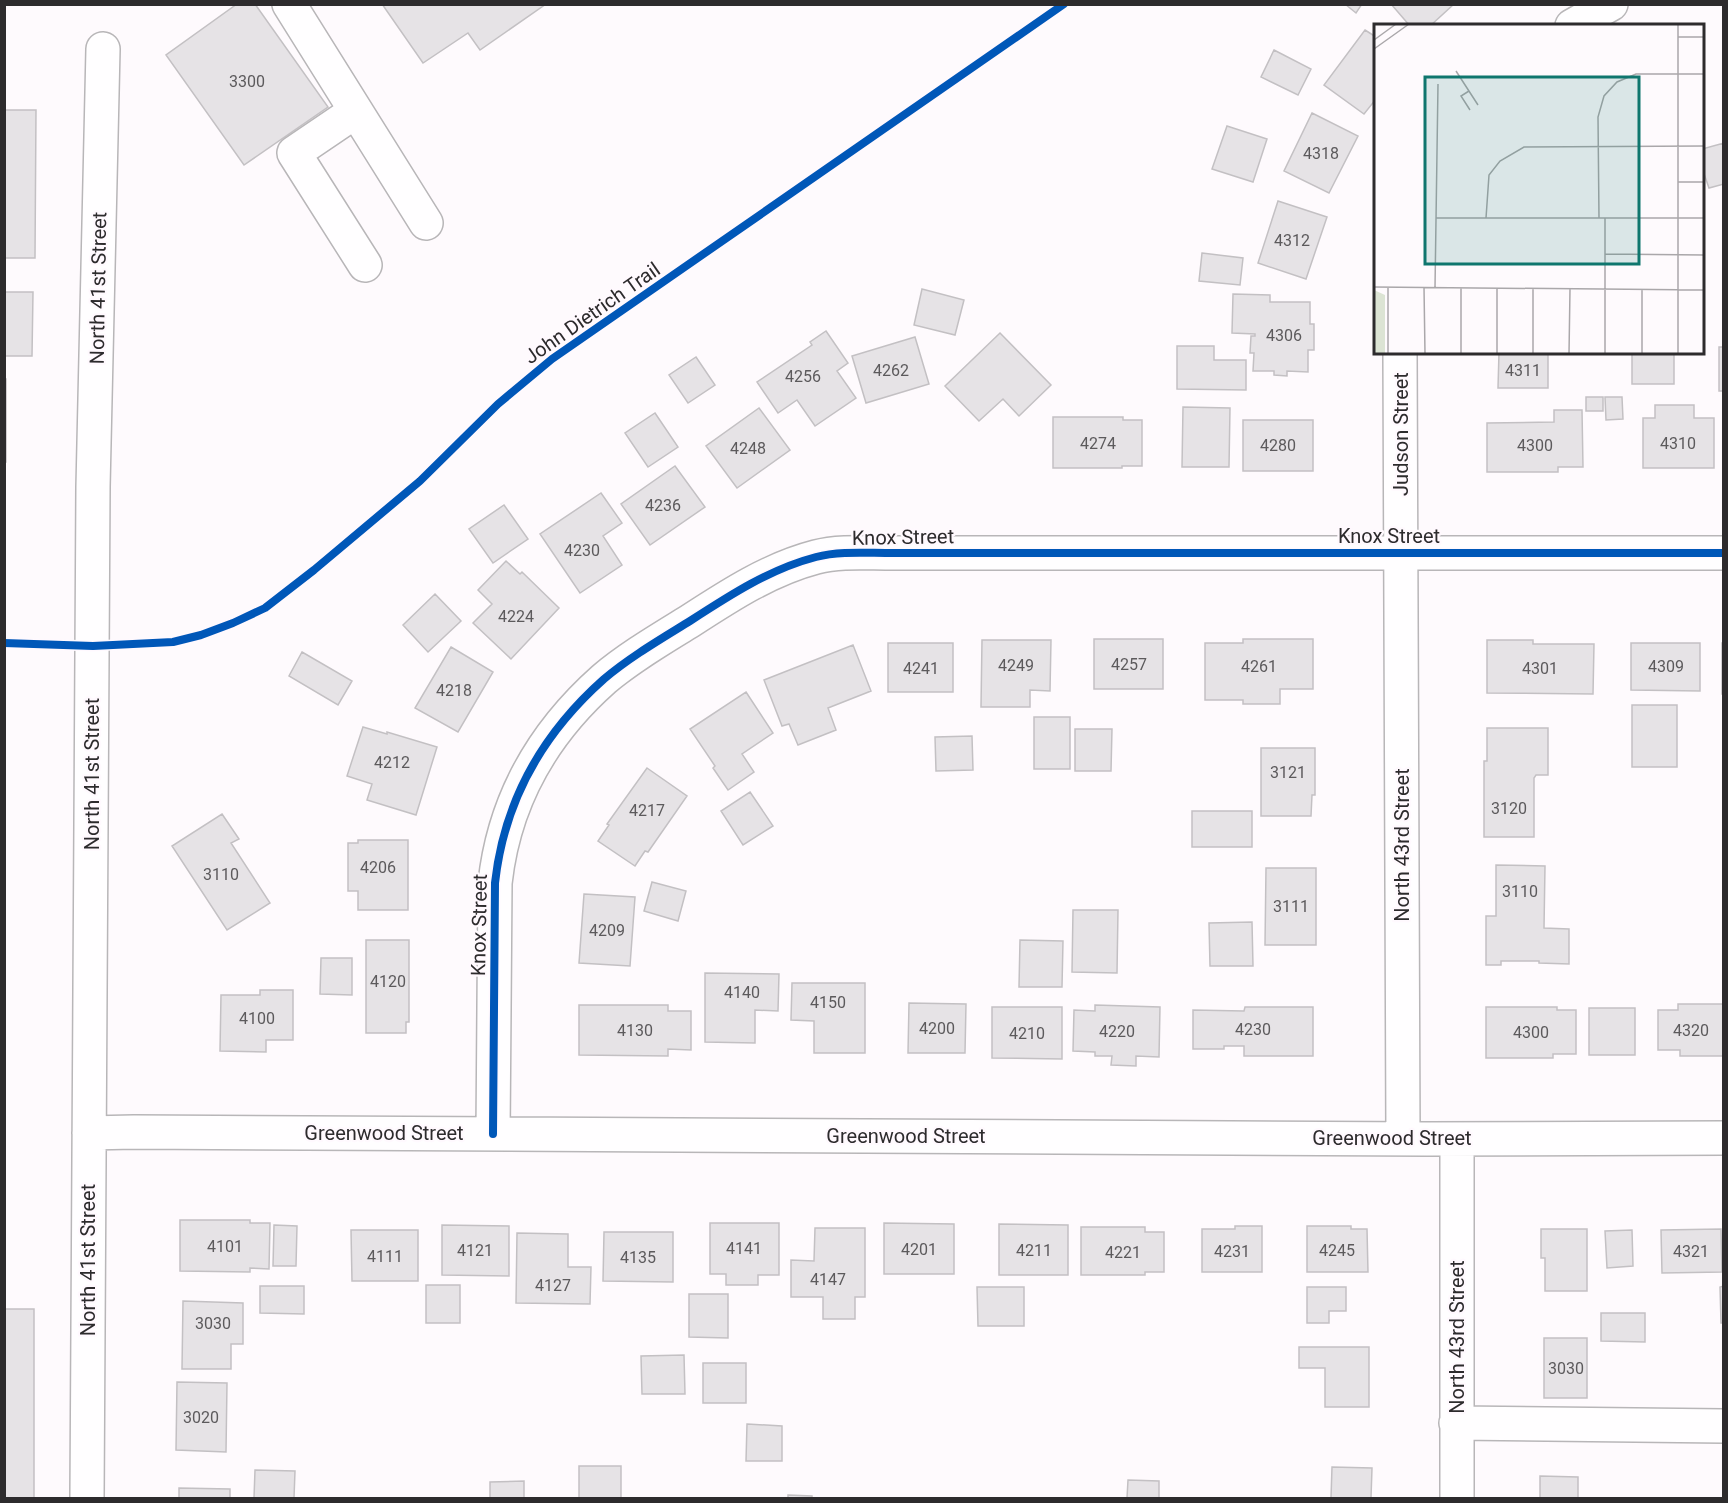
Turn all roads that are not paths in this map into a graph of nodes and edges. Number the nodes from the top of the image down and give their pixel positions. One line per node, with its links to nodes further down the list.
1 (289, 4): 5 (street)
2 (1611, 4): 3 (street)
3 (1576, 24)
4 (103, 49): 11 (street, North 41st Street)
5 (356, 111): 6 (street); 7 (street)
6 (426, 223)
7 (365, 265)
8 (1400, 354): 9 (street, Judson Street)
9 (1401, 552): 10 (street, Knox Street); 12 (street, Knox Street); 13 (street, North 43rd Street)
10 (1724, 553)
11 (89, 1133): 12 (street, Greenwood Street); 18 (street, North 41st Street)
12 (493, 1134): 13 (street, Greenwood Street)
13 (1403, 1138): 15 (street, Greenwood Street)
14 (1724, 1138): 15 (street, Greenwood Street)
15 (1457, 1139): 16 (street, North 43rd Street)
16 (1456, 1423): 17 (street); 19 (street, North 43rd Street)
17 (1724, 1426)
18 (87, 1498)
19 (1457, 1498)

